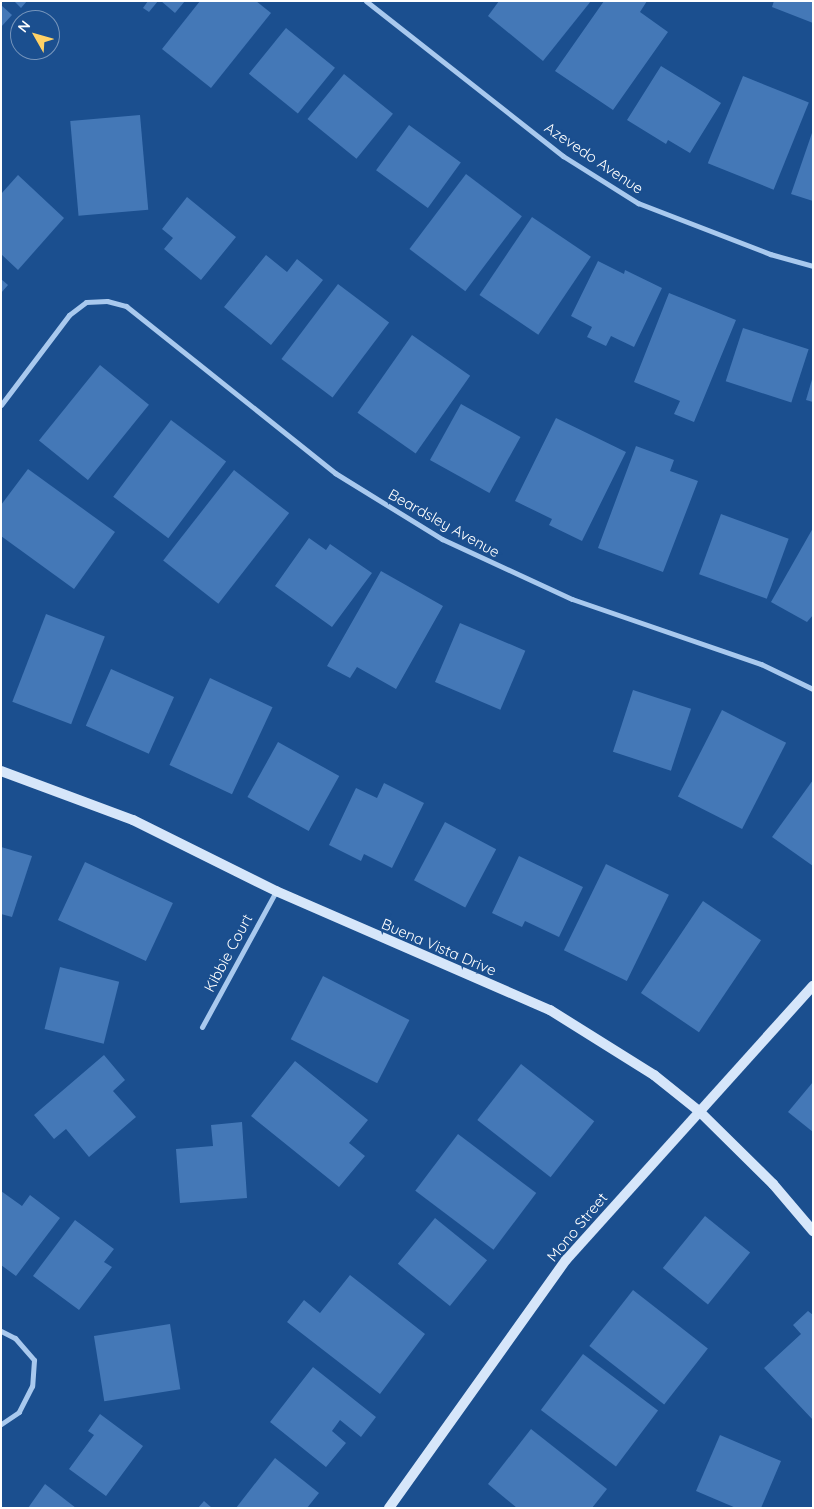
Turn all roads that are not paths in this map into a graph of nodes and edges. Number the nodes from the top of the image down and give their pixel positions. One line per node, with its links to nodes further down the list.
1 (366, 1): 2 (street, Azevedo Avenue)
2 (813, 266)
3 (1, 405): 4 (street, Beardsley Avenue)
4 (813, 689)
5 (1, 771): 6 (street, Buena Vista Drive)
6 (276, 892): 8 (street, Kibbie Court); 9 (street, Buena Vista Drive)
7 (813, 986): 9 (street, Mono Street)
8 (202, 1027)
9 (700, 1112): 10 (street, Buena Vista Drive); 13 (street, Mono Street)
10 (813, 1231)
11 (1, 1331): 12 (street)
12 (1, 1424)
13 (390, 1508)

